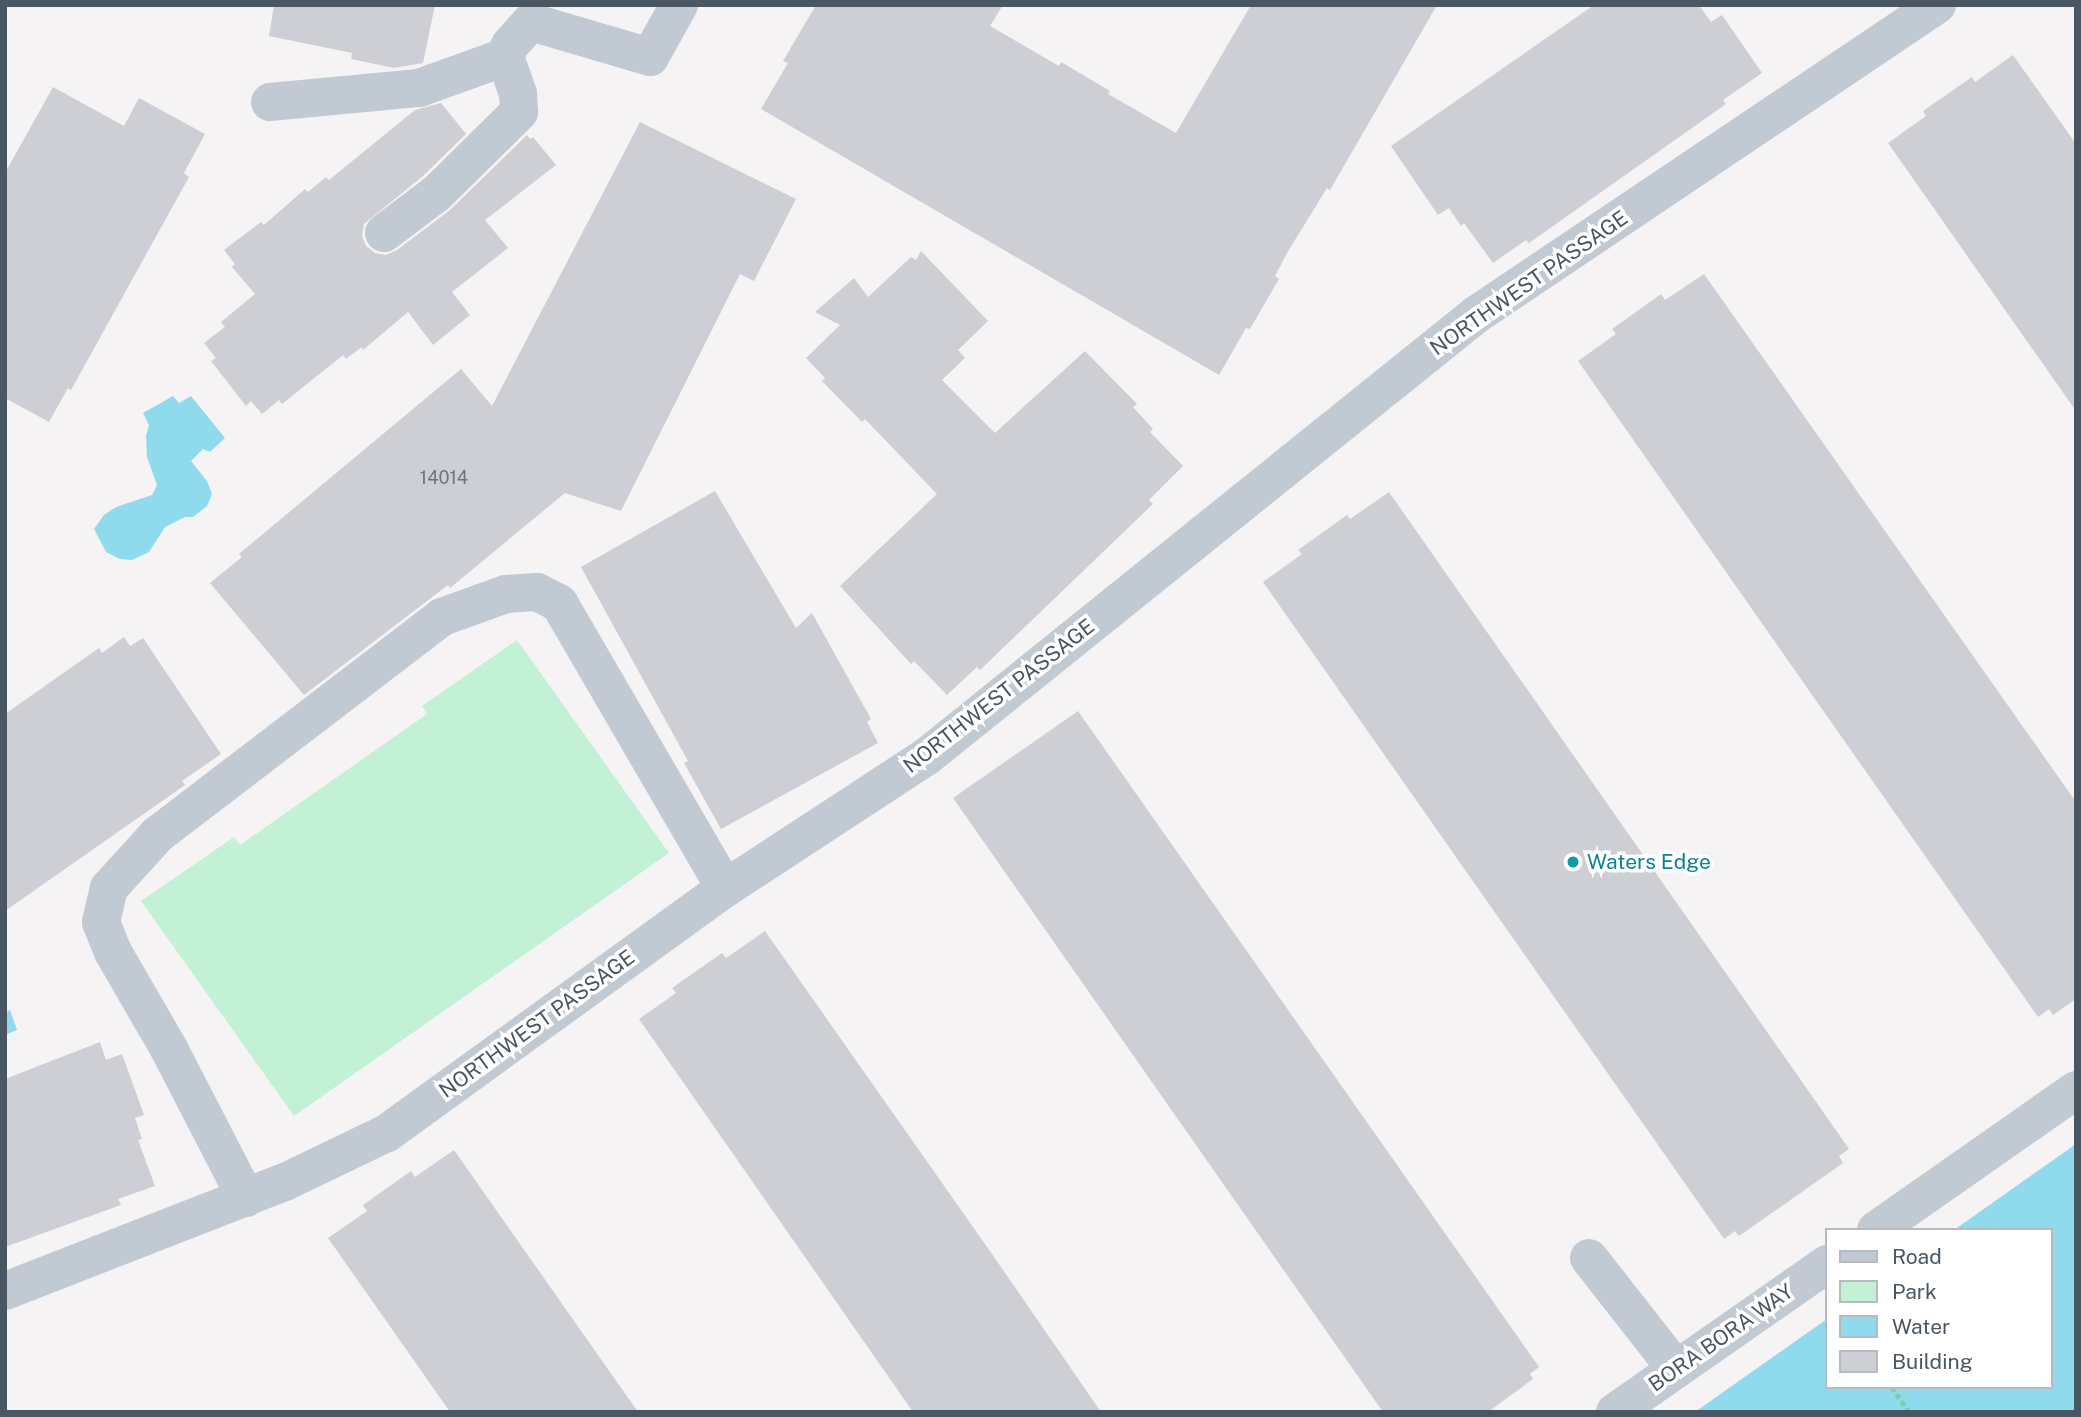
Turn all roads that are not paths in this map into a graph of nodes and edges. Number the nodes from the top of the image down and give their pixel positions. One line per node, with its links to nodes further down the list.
1 (679, 5): 3 (street)
2 (1937, 5): 7 (street, NORTHWEST PASSAGE)
3 (533, 13): 4 (street)
4 (505, 57): 5 (street); 6 (street)
5 (270, 102)
6 (384, 233)
7 (725, 888): 9 (street, NORTHWEST PASSAGE); 9 (street)
8 (2076, 1090): 10 (street)
9 (246, 1198): 13 (street, NORTHWEST PASSAGE)
10 (1879, 1228)
11 (1589, 1258): 14 (street)
12 (1826, 1265): 14 (street, BORA BORA WAY)
13 (5, 1291)
14 (1676, 1369): 15 (street, BORA BORA WAY)
15 (1615, 1412)

